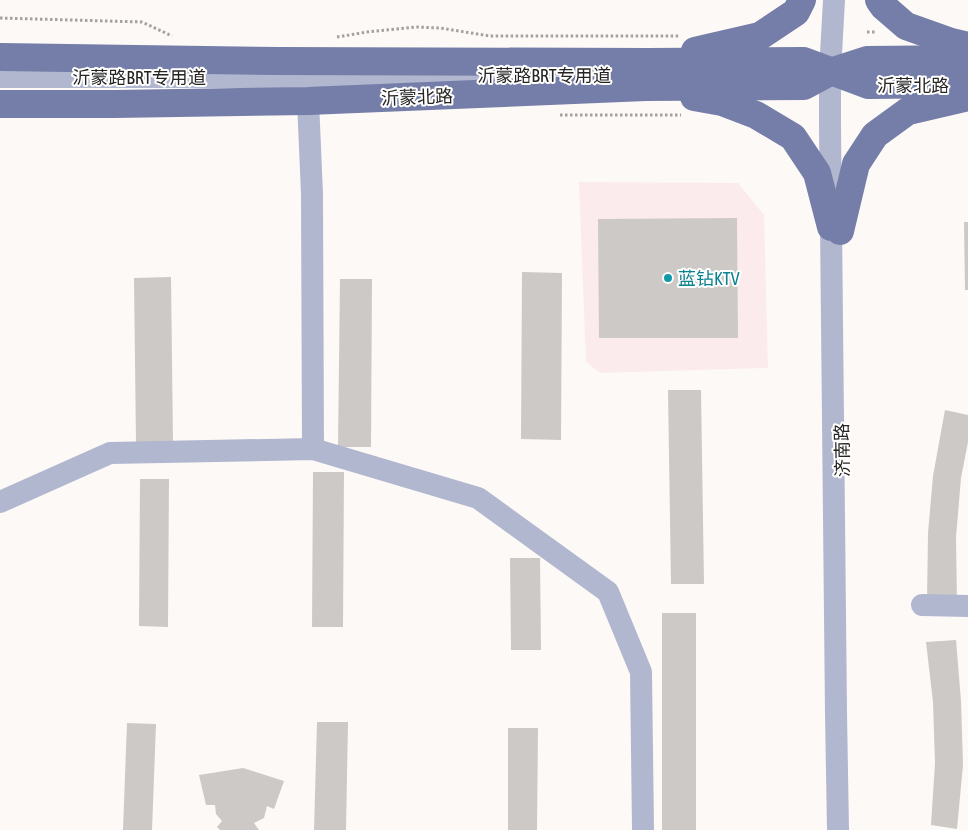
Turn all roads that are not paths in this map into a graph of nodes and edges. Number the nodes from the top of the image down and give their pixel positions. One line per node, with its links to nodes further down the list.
1 (802, 0): 9 (main road)
2 (834, 0): 8 (street, 济南路)
3 (879, 0): 4 (main road)
4 (968, 46)
5 (0, 56): 9 (main road, 沂蒙北路)
6 (968, 59): 8 (main road, 沂蒙北路)
7 (968, 71): 8 (street, 沂蒙路BRT专用道)
8 (830, 72): 9 (main road, 沂蒙北路); 10 (street, 沂蒙路BRT专用道); 11 (main road, 沂蒙北路); 15 (street, 济南路)
9 (647, 75): 13 (main road, 沂蒙北路); 15 (main road)
10 (0, 77)
11 (968, 84)
12 (968, 97): 15 (main road)
13 (308, 101): 14 (main road, 沂蒙北路); 16 (street)
14 (0, 104)
15 (835, 229): 21 (street, 济南路); 22 (street, 济南路)
16 (313, 448): 17 (street); 20 (street)
17 (0, 502)
18 (922, 605): 19 (street)
19 (968, 606)
20 (643, 830)
21 (838, 830)
22 (847, 830)

